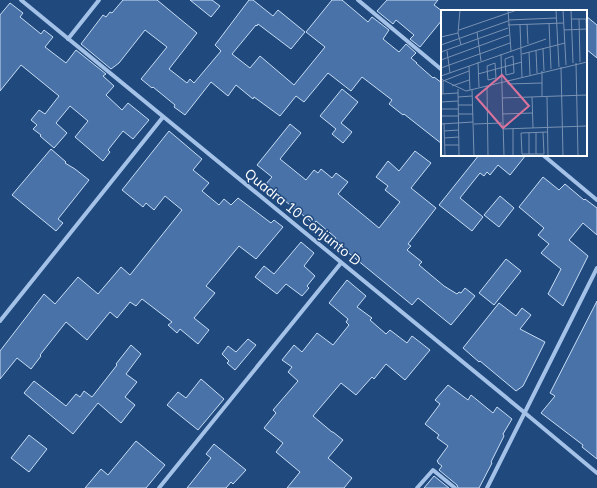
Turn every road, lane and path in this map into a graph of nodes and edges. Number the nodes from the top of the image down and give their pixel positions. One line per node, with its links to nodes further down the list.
1 (21, 0): 4 (street, Quadra 10 Conjunto D)
2 (99, 0): 4 (street)
3 (358, 0): 5 (street)
4 (68, 39): 6 (street, Quadra 10 Conjunto D)
5 (441, 69)
6 (163, 117): 9 (street, Quadra 10 Conjunto D); 11 (street)
7 (544, 156): 8 (street)
8 (597, 200)
9 (341, 263): 12 (street, Quadra 10 Conjunto D); 14 (street)
10 (597, 268): 12 (street)
11 (0, 321)
12 (525, 413): 13 (street, Quadra 10 Conjunto D); 17 (street)
13 (597, 473)
14 (160, 488)
15 (418, 488): 16 (street)
16 (455, 488)
17 (487, 488)

